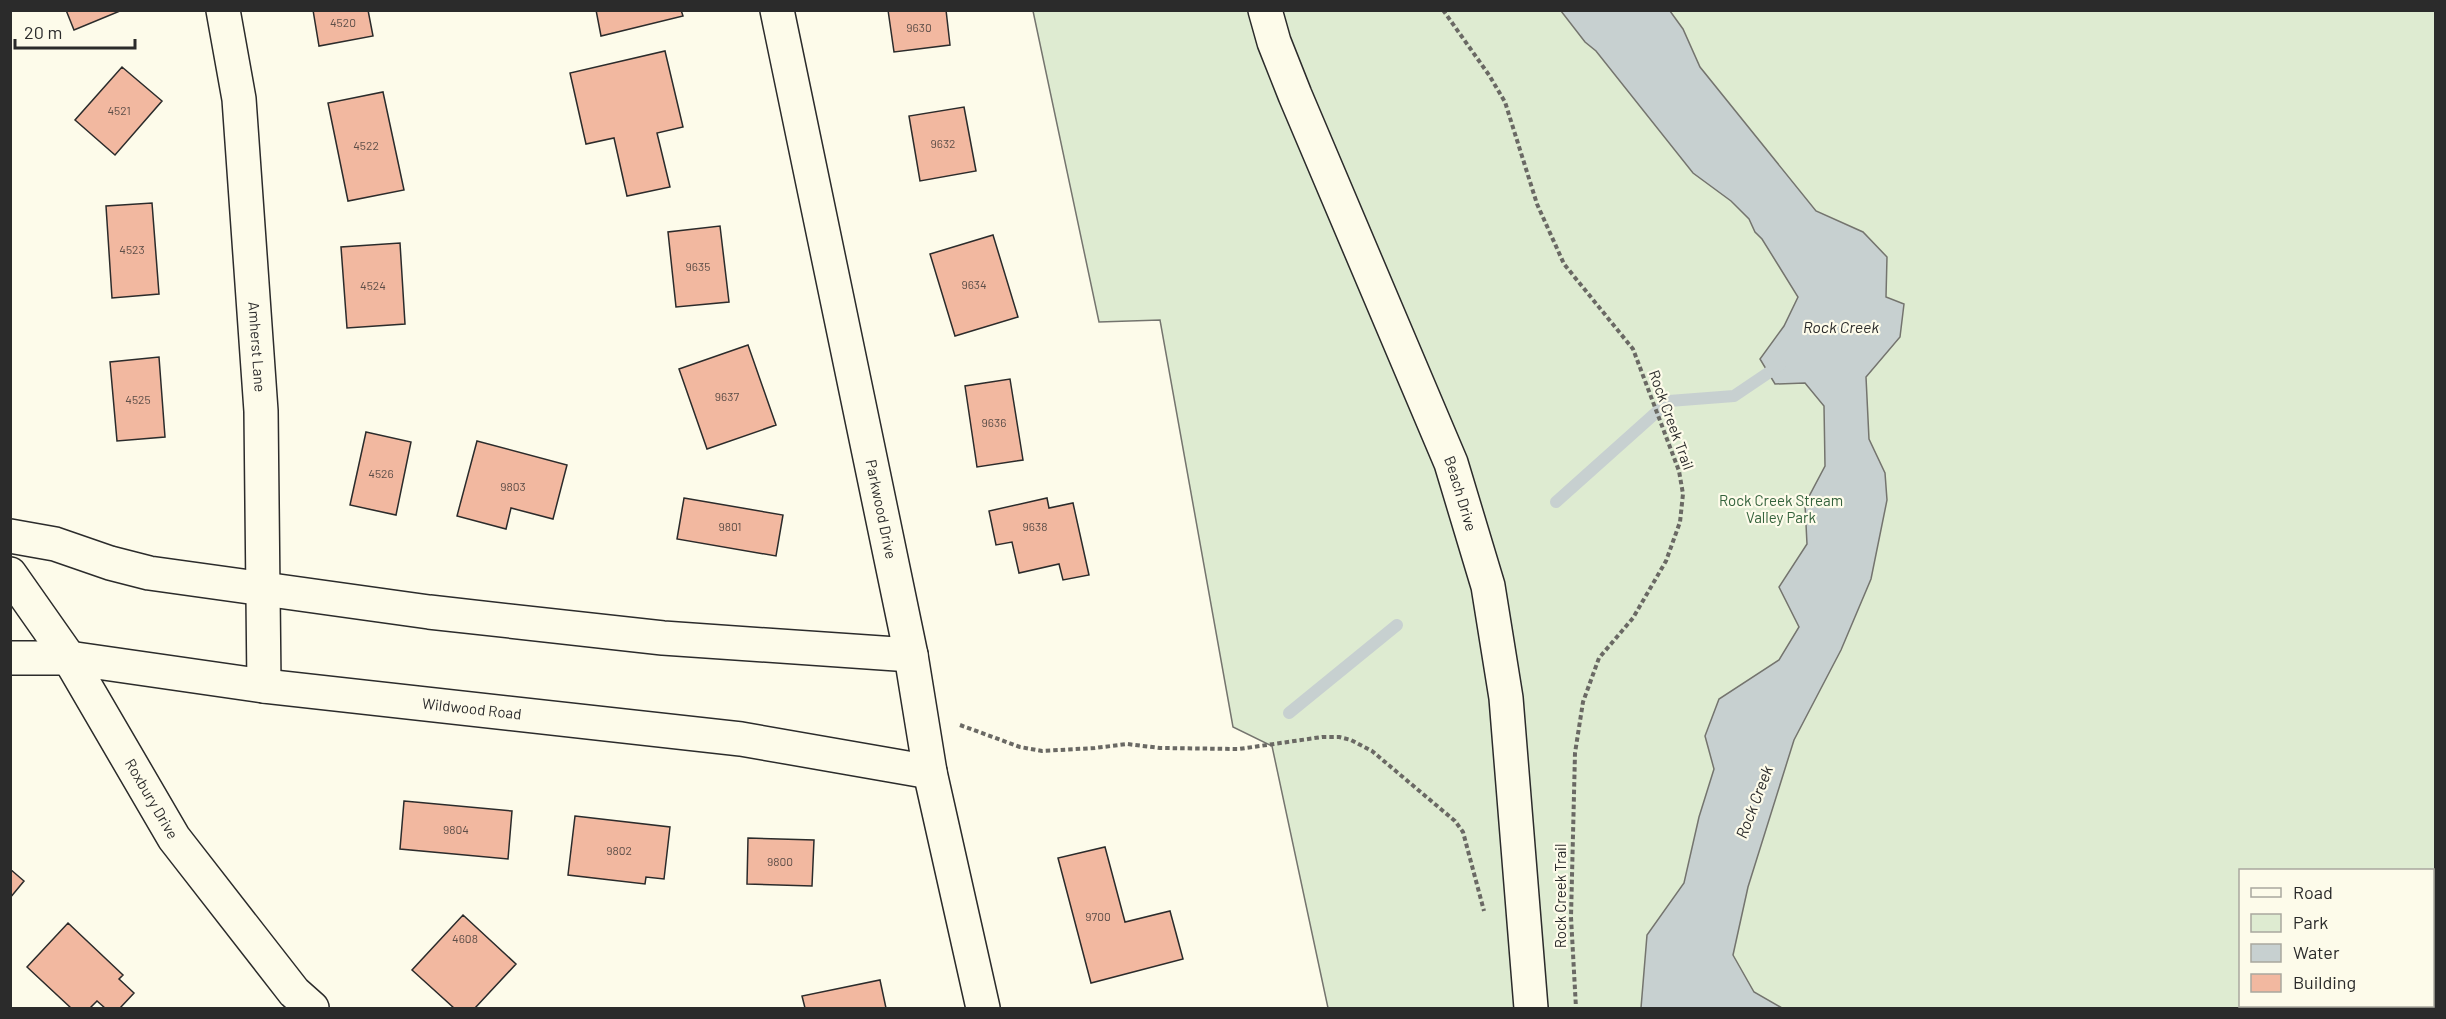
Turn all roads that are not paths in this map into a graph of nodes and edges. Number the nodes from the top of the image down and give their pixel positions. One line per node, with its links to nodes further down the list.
1 (223, 10): 6 (street, Amherst Lane)
2 (777, 10): 7 (street, Parkwood Drive)
3 (1265, 10): 14 (street, Beach Drive)
4 (10, 536): 6 (street)
5 (10, 574): 9 (street, Roxbury Drive)
6 (264, 589): 7 (street); 10 (street, Amherst Lane)
7 (911, 655): 11 (street, Parkwood Drive)
8 (10, 658): 9 (street, Wildwood Road)
9 (69, 658): 10 (street, Wildwood Road); 12 (street, Roxbury Drive)
10 (264, 686): 11 (street, Wildwood Road)
11 (930, 772): 13 (street, Parkwood Drive)
12 (312, 1008)
13 (983, 1008)
14 (1531, 1008)

